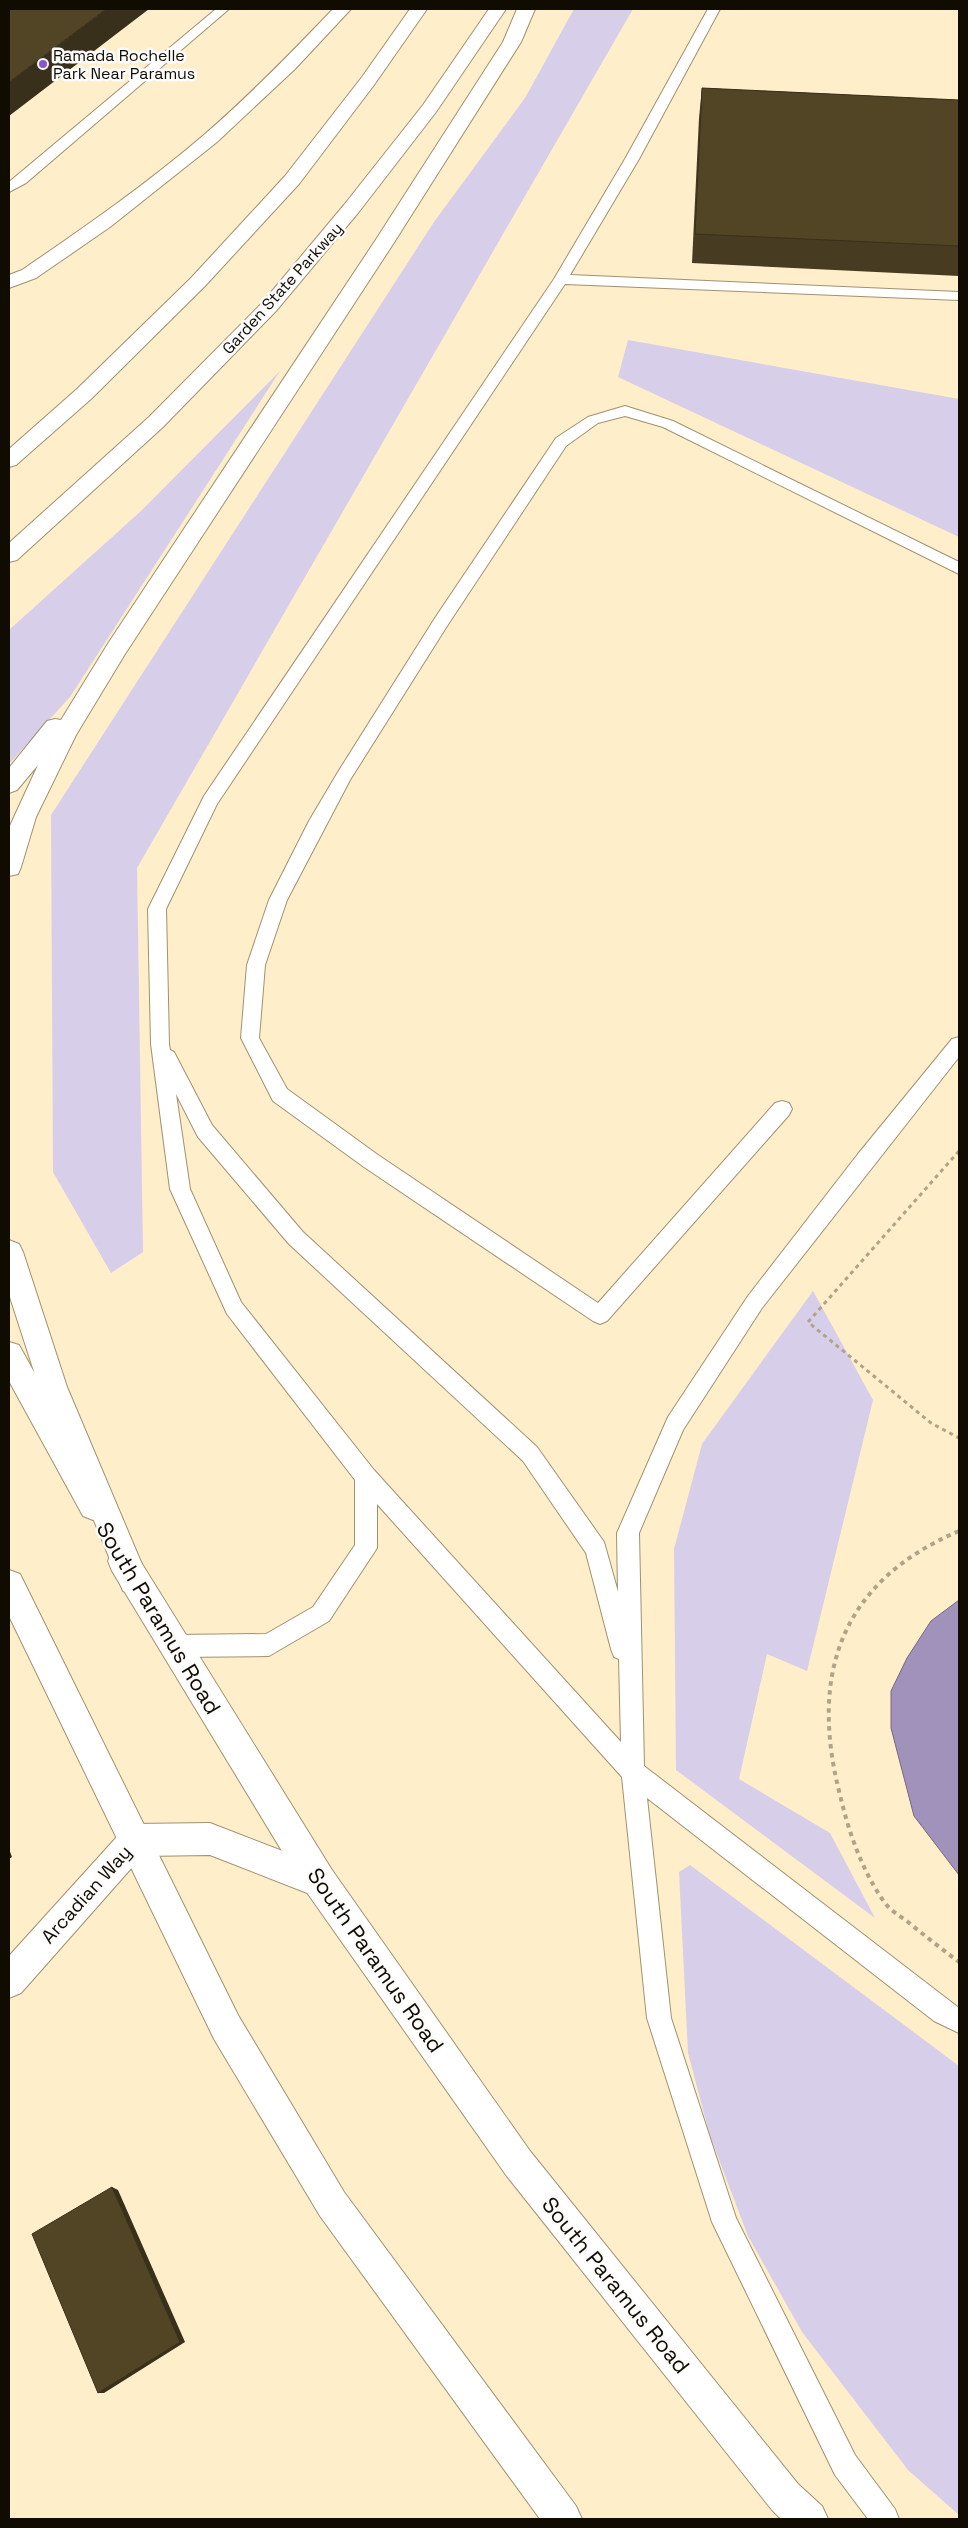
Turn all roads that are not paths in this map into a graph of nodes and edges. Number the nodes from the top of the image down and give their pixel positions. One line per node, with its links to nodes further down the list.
1 (223, 9): 7 (lane)
2 (342, 9): 9 (main road)
3 (418, 9): 11 (main road)
4 (497, 9): 12 (main road, Garden State Parkway)
5 (526, 9): 14 (main road)
6 (714, 9): 8 (lane)
7 (9, 188)
8 (560, 279): 10 (lane); 17 (lane)
9 (9, 282)
10 (959, 296)
11 (9, 460)
12 (9, 555)
13 (959, 569): 19 (lane)
14 (117, 648): 15 (main road); 16 (main road)
15 (9, 784)
16 (9, 867)
17 (160, 1044): 22 (lane); 26 (lane)
18 (959, 1044): 26 (lane)
19 (782, 1109)
20 (9, 1252): 23 (main road)
21 (9, 1354): 23 (main road, South Paramus Road)
22 (366, 1477): 25 (lane); 27 (lane)
23 (134, 1582): 25 (main road, South Paramus Road)
24 (9, 1584): 28 (main road)
25 (175, 1646): 29 (main road, South Paramus Road)
26 (631, 1682): 27 (lane)
27 (633, 1772): 31 (lane); 34 (lane)
28 (135, 1840): 29 (main road, Arcadian Way); 30 (main road, Arcadian Way); 32 (main road)
29 (320, 1882): 33 (main road, South Paramus Road)
30 (9, 1981)
31 (959, 2021)
32 (563, 2519)
33 (809, 2519)
34 (885, 2519)

